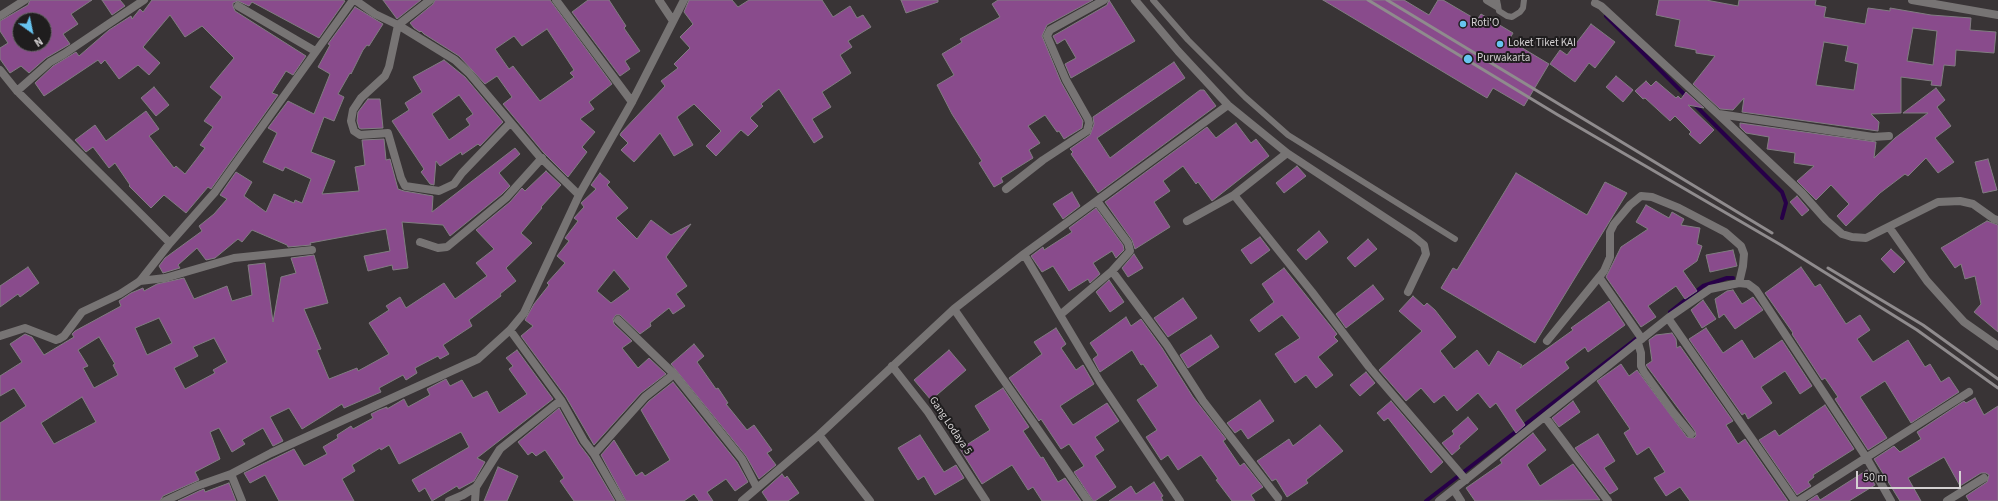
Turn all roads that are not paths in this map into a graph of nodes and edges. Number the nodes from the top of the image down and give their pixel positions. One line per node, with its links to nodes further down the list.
1 (25, 0): 18 (street)
2 (144, 0): 23 (street)
3 (354, 0): 20 (street); 21 (street)
4 (430, 0): 20 (street)
5 (556, 0): 24 (street)
6 (660, 0): 19 (street)
7 (684, 0): 19 (street)
8 (1104, 0): 31 (street)
9 (1135, 0): 25 (street)
10 (1153, 0): 38 (lane)
11 (1487, 0): 14 (street)
12 (1524, 0): 14 (lane)
13 (1912, 0): 17 (street)
14 (1497, 3)
15 (1595, 3): 26 (street)
16 (238, 6): 21 (street)
17 (1998, 15)
18 (0, 16)
19 (673, 21): 24 (street)
20 (398, 24): 27 (street); 27 (street)
21 (315, 51): 40 (street)
22 (0, 70): 23 (street)
23 (17, 91): 40 (street)
24 (632, 102): 32 (street)
25 (1228, 105): 29 (street); 34 (street)
26 (1718, 114): 28 (street); 37 (street)
27 (510, 123): 30 (street)
28 (1889, 136)
29 (1287, 153): 33 (street); 47 (street)
30 (542, 158): 32 (street); 39 (street)
31 (1006, 189)
32 (580, 195): 52 (street)
33 (1234, 195): 36 (street); 68 (street)
34 (1097, 201): 42 (street); 43 (street)
35 (1998, 220): 37 (street)
36 (1186, 222)
37 (1889, 227): 56 (street)
38 (1455, 239)
39 (420, 242)
40 (170, 243): 45 (street)
41 (312, 250): 45 (street)
42 (1024, 254): 48 (street); 49 (street)
43 (1112, 271): 49 (street); 72 (street)
44 (1599, 277): 46 (street); 54 (street); 55 (street)
45 (140, 281): 53 (street)
46 (1739, 283): 50 (street); 65 (street)
47 (1408, 292)
48 (954, 309): 57 (street); 81 (street)
49 (1060, 315): 82 (street)
50 (1668, 318): 54 (street); 86 (street)
51 (618, 320): 58 (street)
52 (510, 330): 60 (street); 66 (street)
53 (0, 336)
54 (1640, 338): 61 (street); 62 (street)
55 (1547, 341)
56 (1998, 346)
57 (892, 366): 63 (street); 80 (street, Gang Lodaya 5)
58 (674, 374): 64 (street); 70 (street)
59 (1969, 392): 65 (street)
60 (561, 400): 64 (street); 69 (street)
61 (1545, 417): 68 (street); 85 (street)
62 (1691, 434)
63 (819, 435): 70 (street); 79 (street)
64 (594, 454): 77 (street)
65 (1866, 457): 86 (street); 87 (street)
66 (232, 474): 73 (street); 74 (street)
67 (1984, 478): 88 (street)
68 (1465, 479): 71 (street)
69 (476, 486): 75 (street); 76 (street)
70 (758, 488): 78 (street)
71 (1454, 490): 83 (street); 84 (street)
72 (1278, 498)
73 (164, 501)
74 (242, 501)
75 (449, 501)
76 (475, 501)
77 (621, 501)
78 (742, 501)
79 (870, 501)
80 (986, 501)
81 (1088, 501)
82 (1180, 501)
83 (1439, 501)
84 (1461, 501)
85 (1608, 501)
86 (1796, 501)
87 (1891, 501)
88 (1947, 501)

